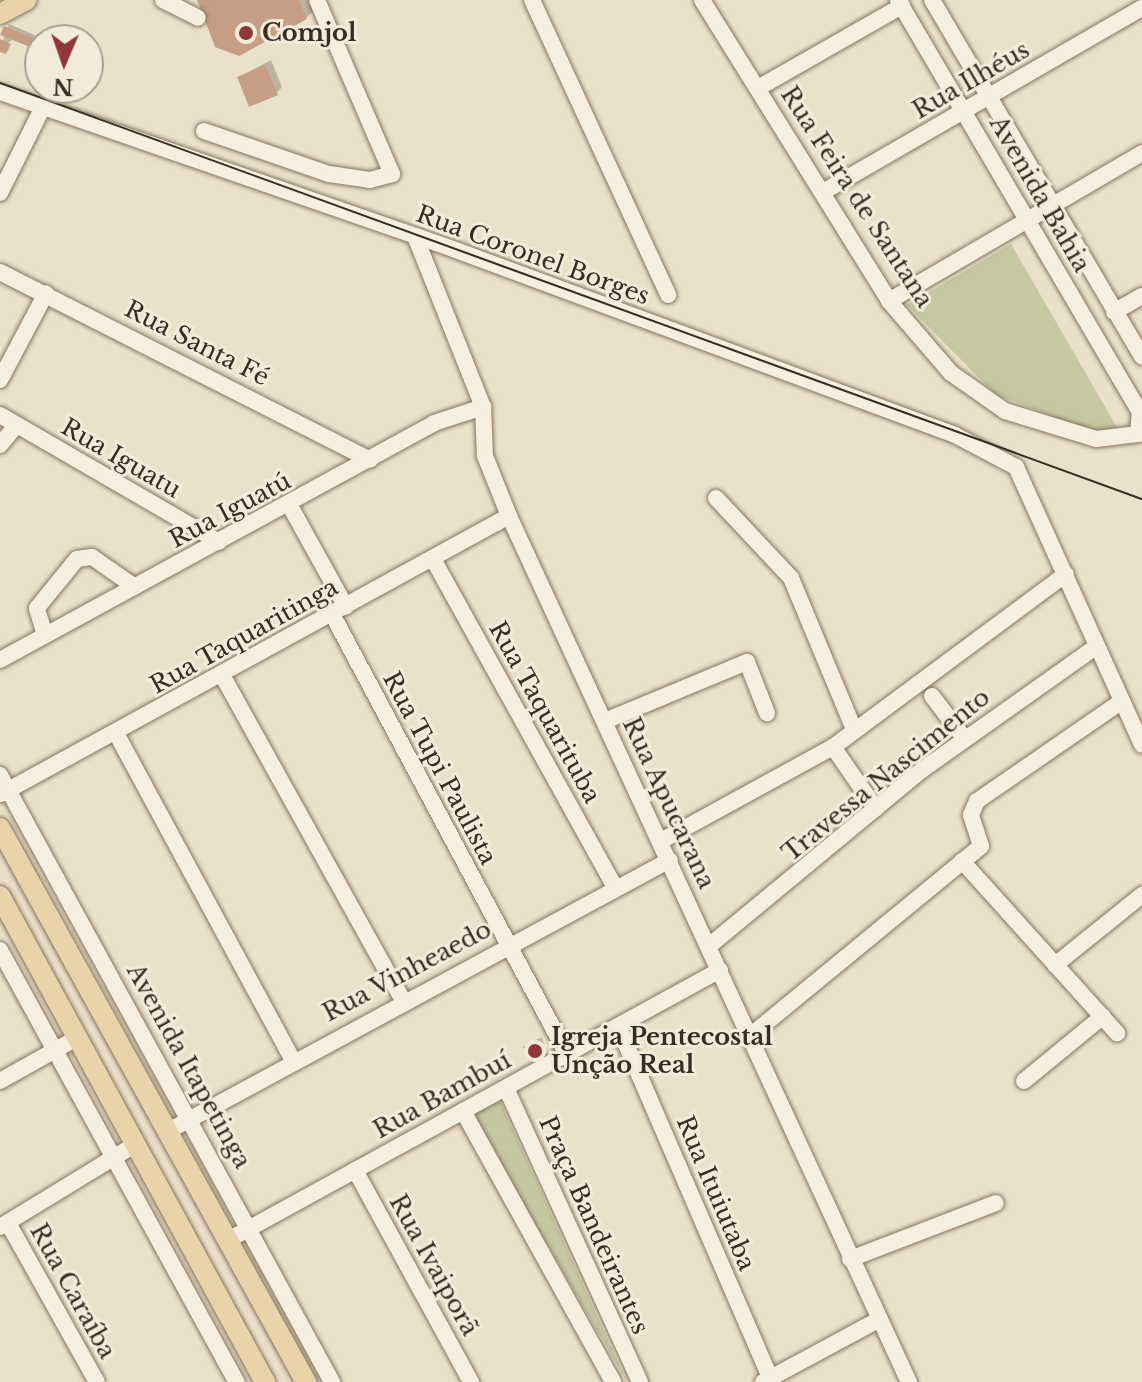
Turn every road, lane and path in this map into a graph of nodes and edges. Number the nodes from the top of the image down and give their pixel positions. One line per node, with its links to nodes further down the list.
1 (26, 0): 9 (main road)
2 (163, 0): 10 (street)
3 (317, 0): 16 (street)
4 (532, 0): 25 (street)
5 (702, 0): 11 (street, Rua Feira de Santana)
6 (932, 0): 13 (street, Avenida Bahia)
7 (900, 3): 11 (street); 15 (street, Avenida Bahia)
8 (1142, 8): 13 (street, Rua Ilhéus)
9 (0, 14)
10 (198, 18)
11 (758, 88): 18 (street, Rua Feira de Santana)
12 (0, 92): 14 (street, Rua Coronel Borges)
13 (991, 97): 15 (street, Rua Ilhéus); 20 (street, Avenida Bahia)
14 (43, 107): 19 (street); 22 (street, Rua Coronel Borges)
15 (966, 113): 18 (street, Rua Ilhéus); 21 (street, Avenida Bahia)
16 (204, 131)
17 (1142, 153): 20 (street)
18 (823, 192): 27 (street, Rua Feira de Santana)
19 (0, 193)
20 (1052, 205): 21 (street); 28 (street, Avenida Bahia)
21 (1025, 220): 27 (street); 32 (street, Avenida Bahia)
22 (415, 236): 31 (street, Rua Apucarana); 42 (street, Rua Coronel Borges)
23 (0, 272): 24 (street, Rua Santa Fé)
24 (46, 293): 30 (street); 36 (street, Rua Santa Fé)
25 (668, 295)
26 (1142, 296): 28 (street)
27 (889, 301): 32 (street, Rua Feira de Santana)
28 (1114, 312): 29 (street, Avenida Bahia)
29 (1142, 357)
30 (0, 380)
31 (483, 407): 36 (street, Rua Iguatú); 39 (street, Rua Apucarana)
32 (1141, 412)
33 (0, 415): 34 (street, Rua Iguatu)
34 (17, 425): 35 (street); 40 (street, Rua Iguatu)
35 (0, 445)
36 (370, 460): 38 (street, Rua Iguatú)
37 (716, 498): 53 (street)
38 (290, 506): 40 (street, Rua Iguatú); 44 (street, Rua Tupi Paulista)
39 (509, 516): 41 (street, Rua Taquaritinga); 52 (street, Rua Apucarana)
40 (219, 542): 43 (street, Rua Iguatú)
41 (433, 559): 44 (street, Rua Taquaritinga); 65 (street, Rua Taquarituba)
42 (1066, 574): 46 (street, Rua Coronel Borges); 53 (street)
43 (135, 587): 45 (street, Rua Iguatú); 45 (street)
44 (339, 610): 48 (street, Rua Taquaritinga); 70 (street, Rua Tupi Paulista)
45 (45, 635): 47 (street, Rua Iguatú)
46 (1097, 646): 50 (street, Rua Coronel Borges); 55 (street, Travessa Nascimento)
47 (0, 660)
48 (222, 675): 54 (street, Rua Taquaritinga); 75 (street)
49 (932, 696): 55 (street)
50 (1122, 701): 56 (street, Rua Coronel Borges); 64 (street)
51 (767, 713): 52 (street)
52 (605, 721): 61 (street, Rua Apucarana)
53 (853, 727): 57 (street)
54 (116, 733): 58 (street, Rua Taquaritinga); 83 (street)
55 (964, 738): 59 (street, Travessa Nascimento)
56 (1142, 745)
57 (833, 747): 59 (street); 61 (street)
58 (3, 787): 88 (street, Avenida Itapetinga)
59 (876, 809): 71 (street, Travessa Nascimento)
60 (0, 828): 62 (main road, Avenida Itapetinga)
61 (661, 841): 63 (street, Rua Apucarana)
62 (7, 858): 68 (main road, Avenida Itapetinga)
63 (670, 860): 65 (street, Rua Vinheaedo); 71 (street, Rua Apucarana)
64 (962, 861): 73 (street); 79 (street)
65 (615, 887): 70 (street, Rua Vinheaedo)
66 (1142, 895): 73 (street)
67 (0, 896): 69 (main road)
68 (43, 905): 69 (main road); 89 (main road, Avenida Itapetinga)
69 (13, 921): 80 (main road)
70 (506, 944): 75 (street, Rua Vinheaedo); 82 (street, Rua Tupi Paulista)
71 (709, 946): 74 (street, Rua Apucarana)
72 (0, 950): 81 (street)
73 (1055, 965): 76 (street)
74 (720, 970): 77 (street, Rua Bambuí); 79 (street, Rua Apucarana)
75 (403, 1000): 83 (street, Rua Vinheaedo)
76 (1103, 1016): 78 (street); 85 (street)
77 (618, 1026): 82 (street, Rua Bambuí); 100 (street, Rua Ituiutaba)
78 (1117, 1033)
79 (750, 1036): 96 (street, Rua Apucarana)
80 (77, 1038): 81 (street); 90 (main road)
81 (54, 1050): 84 (street); 91 (street)
82 (567, 1055): 86 (street, Rua Bambuí)
83 (293, 1060): 88 (street, Rua Vinheaedo)
84 (0, 1081)
85 (1024, 1081)
86 (506, 1088): 87 (street, Rua Bambuí); 107 (street, Praça Bandeirantes)
87 (463, 1111): 92 (street, Rua Bambuí); 106 (street, Praça Bandeirantes)
88 (189, 1120): 89 (street, Rua Vinheaedo); 95 (street, Avenida Itapetinga)
89 (170, 1130): 95 (main road, Avenida Itapetinga)
90 (136, 1144): 91 (street); 99 (main road)
91 (112, 1159): 94 (street); 102 (street)
92 (355, 1170): 95 (street, Rua Bambuí); 105 (street, Rua Ivaiporã)
93 (996, 1203): 96 (street)
94 (4, 1225): 101 (street, Rua Caraíba)
95 (238, 1234): 98 (main road, Avenida Itapetinga); 104 (street, Avenida Itapetinga)
96 (850, 1259): 97 (street, Rua Apucarana)
97 (878, 1320): 100 (street); 108 (street, Rua Apucarana)
98 (293, 1358): 99 (main road); 103 (main road, Avenida Itapetinga)
99 (263, 1378)
100 (766, 1380)
101 (97, 1382)
102 (237, 1382)
103 (306, 1382)
104 (332, 1382)
105 (471, 1382)
106 (613, 1382)
107 (640, 1382)
108 (909, 1382)

